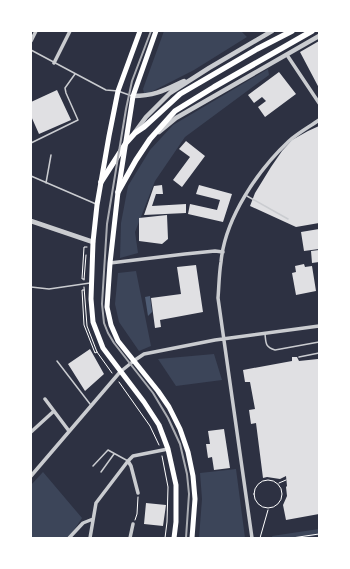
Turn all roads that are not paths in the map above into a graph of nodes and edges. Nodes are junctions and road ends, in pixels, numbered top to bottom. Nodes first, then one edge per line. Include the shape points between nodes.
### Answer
1 (36, 31) edge
2 (70, 31) edge
3 (140, 31) edge
4 (156, 31) edge
5 (272, 31) edge
6 (292, 31) edge
7 (312, 31) edge
8 (319, 36) edge
9 (31, 42) edge
10 (31, 50) edge
11 (287, 55) junction
12 (54, 63) junction
13 (209, 68) junction
14 (75, 74) junction
15 (118, 91) junction
16 (133, 96) junction
17 (319, 103) edge
18 (319, 120) edge
19 (135, 132) junction
20 (150, 139) junction
21 (31, 143) edge
22 (126, 143) junction
23 (51, 155) dead end
24 (31, 176) edge
25 (101, 182) junction
26 (46, 183) junction
27 (118, 192) junction
28 (245, 195) junction
29 (97, 205) junction
30 (288, 219) dead end
31 (31, 221) edge
32 (93, 242) junction
33 (223, 252) junction
34 (110, 263) junction
35 (92, 283) junction
36 (31, 287) edge
37 (319, 326) edge
38 (264, 334) junction
39 (223, 339) junction
40 (319, 342) edge
41 (319, 353) edge
42 (299, 357) dead end
43 (134, 360) junction
44 (57, 361) dead end
45 (120, 372) junction
46 (46, 399) dead end
47 (91, 406) junction
48 (54, 411) junction
49 (69, 431) junction
50 (31, 432) edge
51 (168, 449) junction
52 (114, 454) junction
53 (128, 461) junction
54 (93, 466) dead end
55 (101, 472) dead end
56 (31, 476) edge
57 (138, 493) road end
58 (93, 519) junction
59 (133, 524) road end
60 (69, 538) edge
61 (90, 538) edge
62 (130, 538) edge
63 (174, 538) edge
64 (192, 538) edge
65 (252, 538) edge

1 - 9 street
2 - 12 street
3 - 15 main road
4 - 16 main road
5 - 13 street
6 - 19 highway via 180,94
7 - 20 highway via 175,111
8 - 11 street
10 - 12 lane
11 - 17 street
11 - 20 street via 176,118
12 - 14 lane
13 - 16 street via 161,93
13 - 19 street via 170,93
14 - 15 lane via 106,90
14 - 21 lane via 65,88 78,120
15 - 16 lane
15 - 25 main road
16 - 22 main road
18 - 28 street via 290,140
19 - 22 highway
20 - 27 highway
22 - 25 highway
22 - 27 main road
23 - 26 lane
24 - 26 lane
25 - 29 main road
26 - 29 lane
27 - 34 main road
28 - 30 lane
28 - 33 street via 234,216
29 - 32 main road
31 - 32 street
32 - 35 main road
33 - 34 street
33 - 39 street via 218,298
34 - 43 main road via 107,307 111,325 118,341
35 - 36 lane via 49,290
35 - 45 main road via 93,322 103,348
37 - 38 street
38 - 39 street
38 - 40 lane via 269,348 275,350
39 - 43 street via 144,354
39 - 65 street
41 - 42 lane
43 - 45 street
43 - 64 main road via 169,407 188,452 195,498
44 - 47 lane
45 - 47 street
45 - 51 main road via 159,425
46 - 48 street
47 - 49 street
48 - 49 street
48 - 50 street
49 - 56 street
51 - 53 street via 133,456
51 - 63 main road via 176,485
52 - 53 lane
52 - 54 lane via 106,451
52 - 55 lane
53 - 57 street
53 - 58 street via 96,503
58 - 60 street via 83,523
58 - 61 street
59 - 62 street

